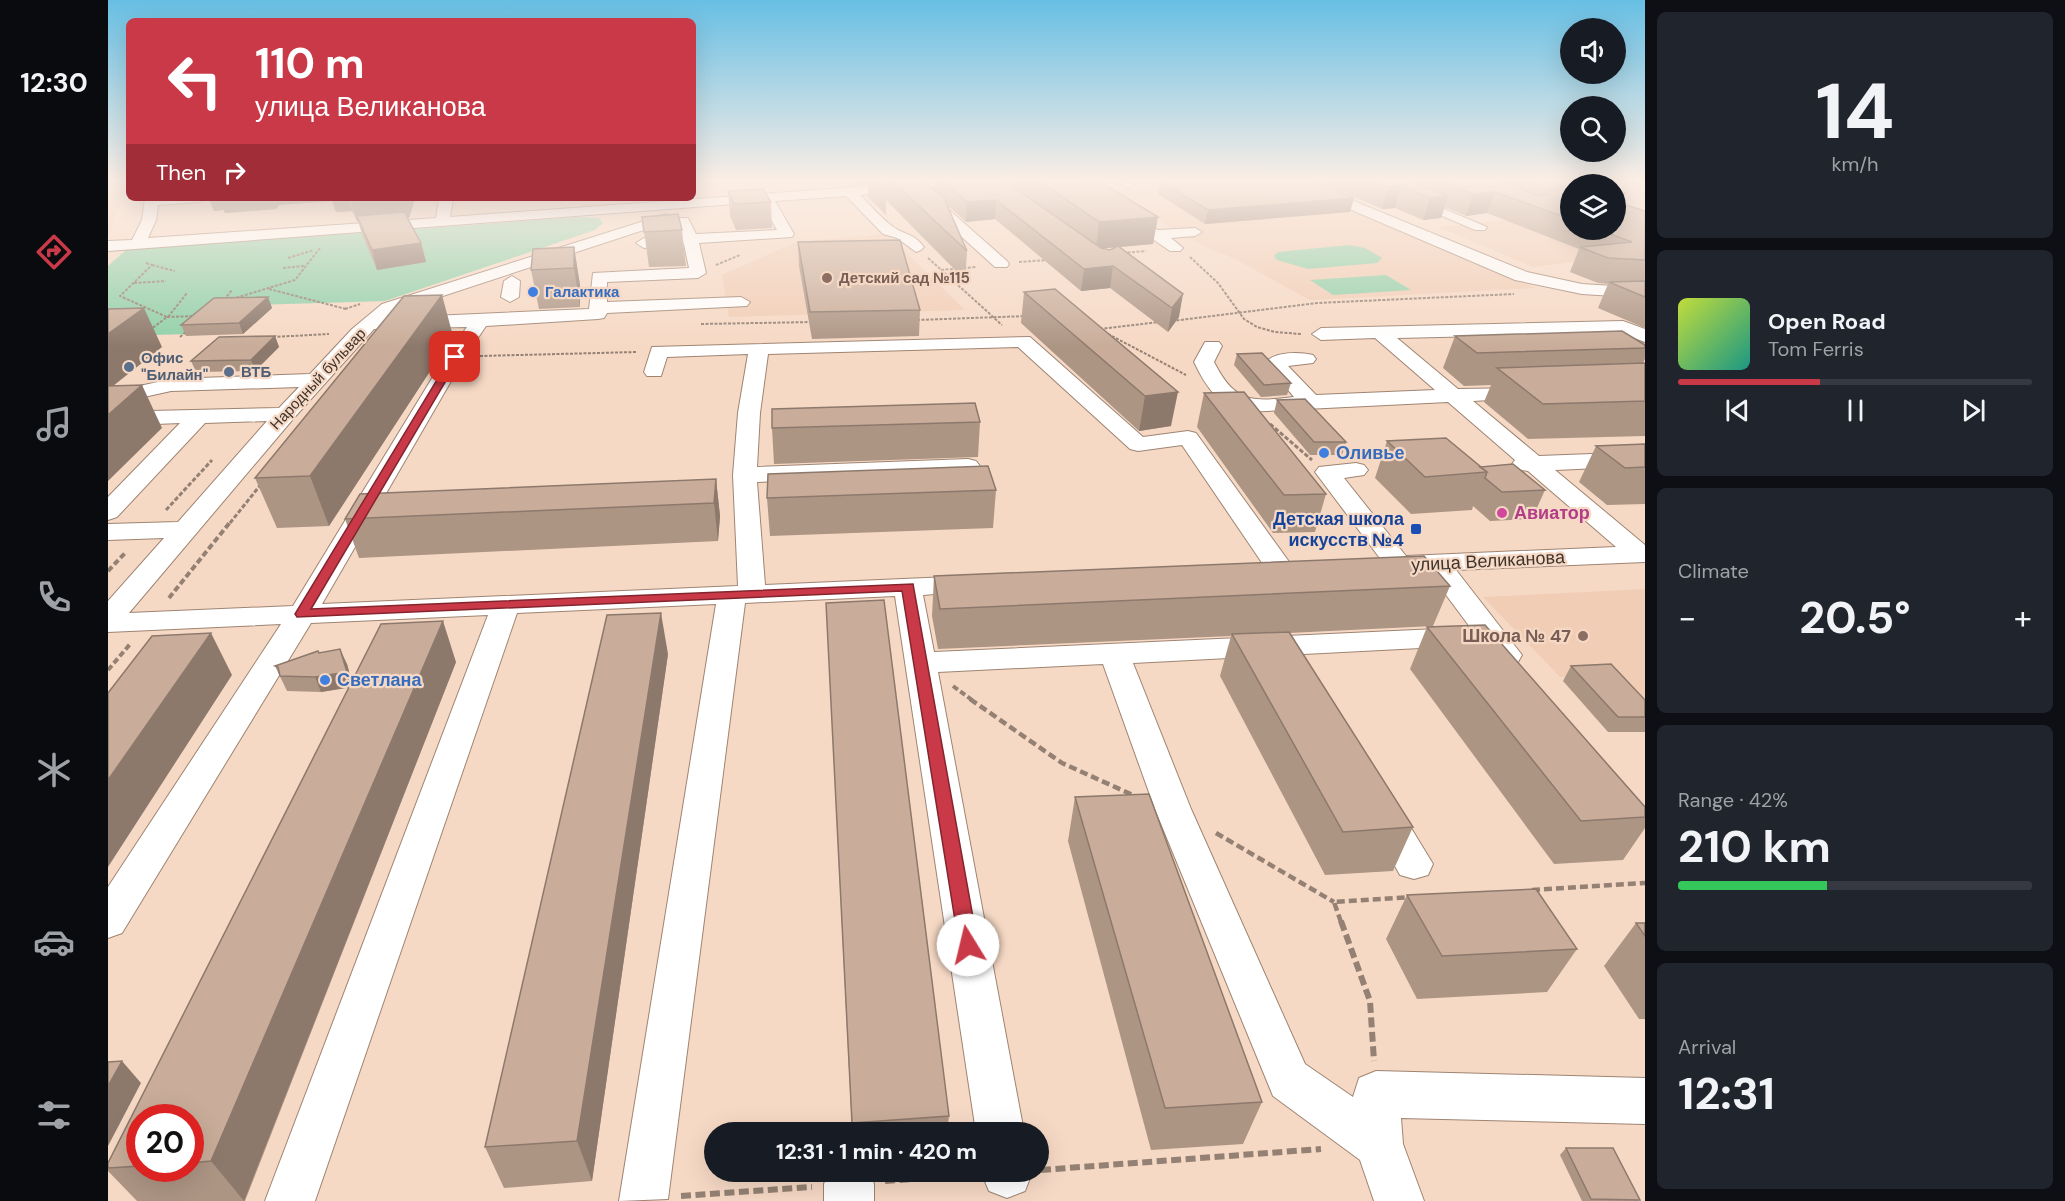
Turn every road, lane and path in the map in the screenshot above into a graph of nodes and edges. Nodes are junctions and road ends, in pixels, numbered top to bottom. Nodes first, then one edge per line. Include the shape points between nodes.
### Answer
1 (142, 235) edge
2 (224, 235) edge
3 (602, 235) edge
4 (606, 235) edge
5 (688, 235) edge
6 (767, 235) edge
7 (903, 235) edge
8 (969, 235) edge
9 (1155, 235) edge
10 (1428, 235) edge
11 (595, 239) junction
12 (690, 239) junction
13 (138, 244) junction
14 (328, 246) dead end
15 (916, 247) joint
16 (1176, 248) junction
17 (318, 249) junction
18 (579, 250) junction
19 (111, 253) edge
20 (1116, 253) edge
21 (288, 258) dead end
22 (1058, 259) edge
23 (1001, 264) junction
24 (152, 265) junction
25 (305, 266) junction
26 (283, 268) dead end
27 (940, 270) junction
28 (175, 271) dead end
29 (487, 276) junction
30 (598, 277) junction
31 (577, 278) edge
32 (950, 279) junction
33 (166, 280) dead end
34 (533, 280) edge
35 (924, 282) dead end
36 (132, 283) junction
37 (268, 289) junction
38 (232, 290) dead end
39 (187, 293) dead end
40 (1645, 293) edge
41 (1524, 294) dead end
42 (741, 302) dead end
43 (598, 308) junction
44 (1236, 313) junction
45 (206, 315) edge
46 (1034, 315) edge
47 (167, 317) junction
48 (993, 319) junction
49 (910, 320) edge
50 (151, 321) dead end
51 (162, 321) junction
52 (480, 321) junction
53 (816, 322) edge
54 (699, 324) dead end
55 (368, 325) junction
56 (1092, 326) edge
57 (1099, 329) junction
58 (189, 330) edge
59 (147, 332) dead end
60 (1380, 333) junction
61 (1321, 334) joint
62 (1645, 336) edge
63 (180, 337) edge
64 (269, 337) edge
65 (1023, 342) junction
66 (1212, 346) dead end
67 (759, 348) junction
68 (659, 351) junction
69 (455, 357) junction
70 (1306, 359) dead end
71 (654, 372) dead end
72 (317, 380) junction
73 (1545, 391) edge
74 (1222, 394) junction
75 (1451, 394) junction
76 (108, 399) edge
77 (1310, 402) junction
78 (1250, 407) junction
79 (773, 412) edge
80 (749, 413) junction
81 (285, 414) junction
82 (199, 416) junction
83 (108, 420) edge
84 (1645, 459) edge
85 (1526, 464) junction
86 (968, 466) edge
87 (1356, 470) dead end
88 (1327, 472) junction
89 (745, 475) junction
90 (108, 512) edge
91 (185, 529) junction
92 (108, 532) edge
93 (1643, 554) edge
94 (1436, 563) junction
95 (1399, 565) junction
96 (1364, 566) edge
97 (1246, 572) edge
98 (1002, 583) edge
99 (908, 587) junction
100 (742, 594) junction
101 (506, 605) junction
102 (302, 614) junction
103 (108, 621) edge
104 (1491, 635) junction
105 (1280, 646) junction
106 (1114, 653) junction
107 (921, 663) junction
108 (1298, 676) edge
109 (1527, 681) edge
110 (1365, 785) edge
111 (1173, 809) junction
112 (1414, 864) dead end
113 (1645, 883) edge
114 (1526, 890) edge
115 (1418, 897) edge
116 (1334, 902) junction
117 (108, 921) edge
118 (1376, 1094) junction
119 (1645, 1101) edge
120 (1006, 1122) edge
121 (1379, 1144) junction
122 (1049, 1160) edge
123 (643, 1199) dead end
124 (290, 1201) edge
125 (1399, 1201) edge

1 - 13 street
2 - 13 street
3 - 11 street
4 - 11 street, Народный бульвар
5 - 12 street
6 - 12 street
7 - 15 street
8 - 23 street
9 - 16 street
10 - 40 street via 1530,279 1585,290
11 - 18 street, Народный бульвар
12 - 18 street
12 - 30 street via 698,273
13 - 19 street
14 - 17 path
15 - 27 path
16 - 20 path
16 - 44 path via 1199,262 1224,290
17 - 21 path
17 - 25 path
18 - 29 street, Народный бульвар
18 - 30 street
19 - 24 path
22 - 23 path
23 - 27 path
24 - 28 path
24 - 36 path
25 - 26 path
25 - 37 path via 295,280
27 - 32 path
29 - 34 street via 511,289
29 - 55 street, Народный бульвар via 388,308
30 - 31 street
30 - 43 street
32 - 35 path
32 - 48 path
33 - 36 path
36 - 47 path via 120,296
37 - 38 path via 224,301
37 - 55 path
39 - 47 path
41 - 44 path via 1317,303
42 - 43 street
43 - 52 street via 598,314
44 - 57 path
44 - 61 path via 1249,325 1277,335
45 - 47 path
46 - 48 path
47 - 51 path
48 - 49 path
48 - 65 path
50 - 51 path
51 - 59 path
52 - 55 street
52 - 69 street
53 - 54 path
55 - 64 path
55 - 72 street, Народный бульвар
56 - 57 path
57 - 74 path
58 - 63 path
60 - 61 street
60 - 62 street via 1623,327
60 - 75 street
65 - 67 street
65 - 97 street via 1138,444 1188,438 1293,569
66 - 74 street via 1204,362
67 - 68 street
67 - 80 street
68 - 69 path
68 - 71 street
69 - 102 street
70 - 77 street via 1275,363
72 - 76 street via 171,386
72 - 81 street, Народный бульвар
73 - 75 street
74 - 78 street
75 - 77 street
75 - 85 street
77 - 78 street
78 - 88 path
79 - 80 street
80 - 89 street
81 - 82 street
81 - 91 street, Народный бульвар
82 - 83 street
82 - 90 street
84 - 85 street
85 - 93 street
86 - 89 street
87 - 88 street
88 - 95 street
89 - 100 street
91 - 92 street
91 - 103 street, Народный бульвар
93 - 94 street, улица Великанова
94 - 95 street, улица Великанова
94 - 104 street
95 - 96 street, улица Великанова
98 - 99 street
99 - 100 street
99 - 107 street
100 - 101 street
100 - 123 street
101 - 102 street
101 - 124 street
102 - 103 street
102 - 117 street
104 - 105 street
104 - 109 street
105 - 106 street
105 - 108 street
106 - 107 street
106 - 111 street
107 - 111 path via 1032,746 1104,786
107 - 120 street
110 - 112 street
111 - 116 path
111 - 121 street via 1289,1080
113 - 114 path
115 - 116 path
116 - 118 path via 1370,1001
118 - 119 street
118 - 121 street
121 - 122 path
121 - 125 street

